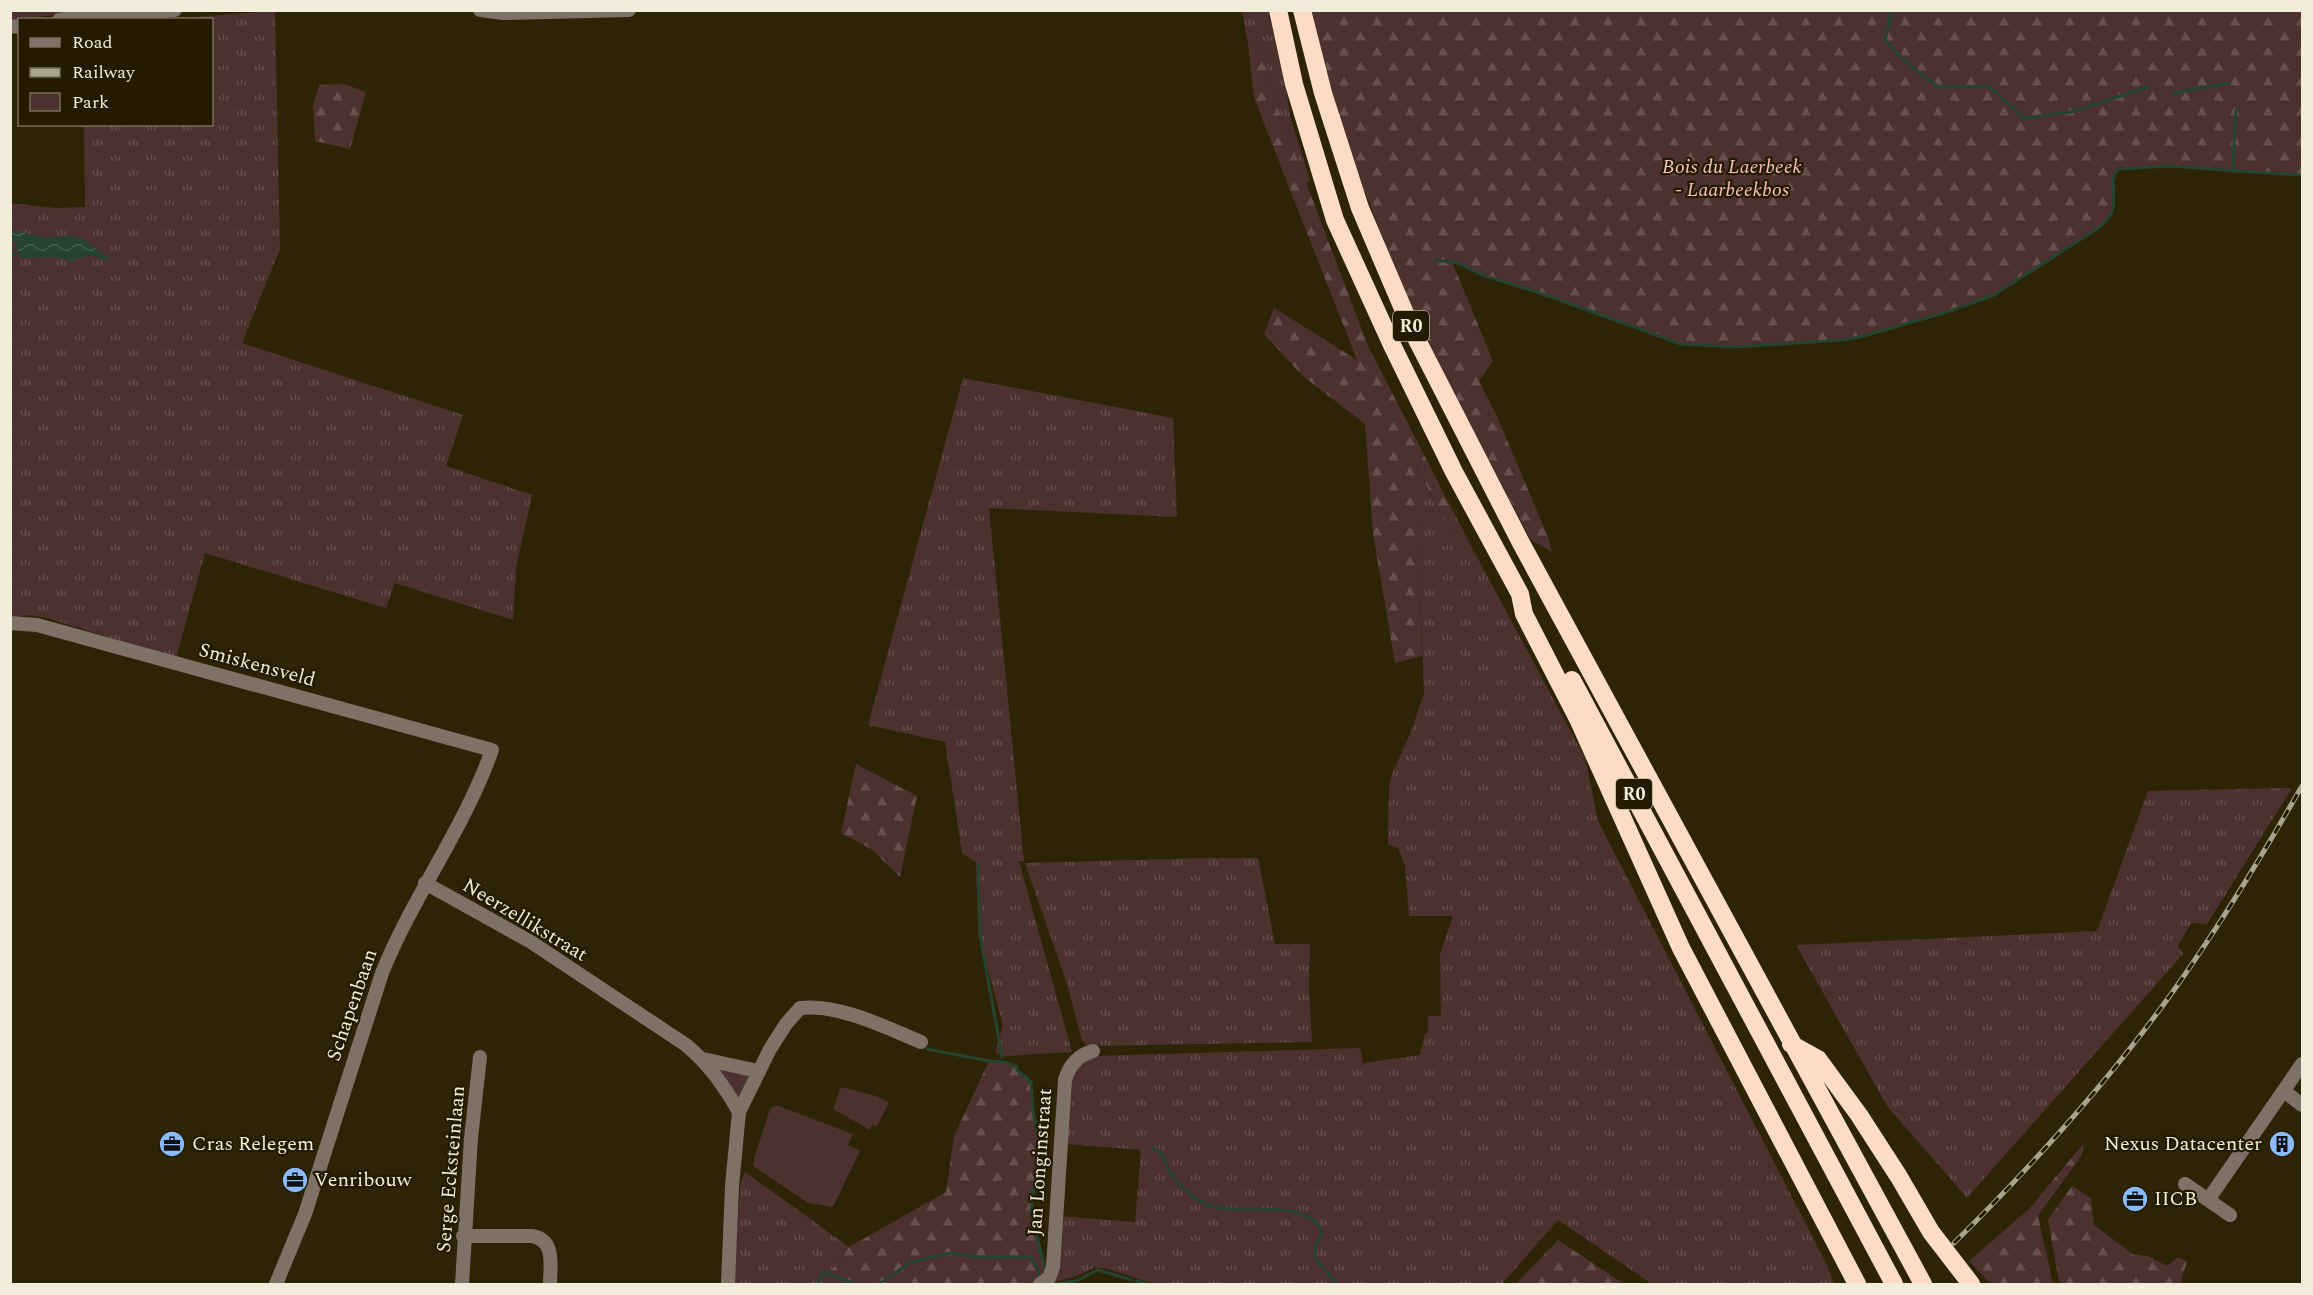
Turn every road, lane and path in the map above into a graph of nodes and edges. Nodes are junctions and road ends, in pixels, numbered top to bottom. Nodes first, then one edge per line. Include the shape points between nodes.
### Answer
1 (175, 10) edge
2 (480, 10) edge
3 (629, 10) edge
4 (1278, 10) edge
5 (1302, 10) edge
6 (70, 18) edge
7 (1520, 594) junction
8 (10, 623) edge
9 (492, 750) joint
10 (425, 883) junction
11 (921, 1042) dead end
12 (1791, 1044) junction
13 (1093, 1051) dead end
14 (480, 1057) dead end
15 (703, 1059) junction
16 (2302, 1064) edge
17 (758, 1071) junction
18 (2284, 1091) junction
19 (2302, 1106) edge
20 (739, 1112) junction
21 (2186, 1184) dead end
22 (2208, 1200) junction
23 (2230, 1215) dead end
24 (1931, 1232) junction
25 (464, 1236) junction
26 (1855, 1283) edge
27 (276, 1284) edge
28 (462, 1284) edge
29 (550, 1284) edge
30 (728, 1284) edge
31 (1040, 1284) edge
32 (1894, 1284) edge
33 (1923, 1284) edge
34 (1956, 1284) edge
35 (1971, 1284) edge

1 - 6 street
2 - 3 street
4 - 7 highway, R0 via 1294,84 1335,220 1454,472
5 - 12 highway, R0 via 1323,93 1360,208 1413,332 1521,543
7 - 26 highway via 1524,614 1580,721 1662,910
7 - 32 highway, R0 via 1533,608
8 - 9 street, Smiskensveld via 42,626
9 - 10 street, Schapenbaan via 465,814
10 - 15 street, Neerzellikstraat via 531,942
10 - 27 street, Schapenbaan via 382,973 305,1214
11 - 17 street via 862,1017 800,1008
12 - 24 highway via 1818,1059 1859,1115
12 - 33 highway, R0
13 - 31 street, Jan Longinstraat via 1076,1060 1065,1080 1053,1267
14 - 25 street, Serge Ecksteinlaan
15 - 17 street
15 - 20 street
16 - 18 street
17 - 20 street
18 - 19 street
18 - 22 street
20 - 30 street
21 - 22 street
22 - 23 street
24 - 34 highway
24 - 35 highway
25 - 28 street, Serge Ecksteinlaan
25 - 29 street via 540,1239 550,1252

